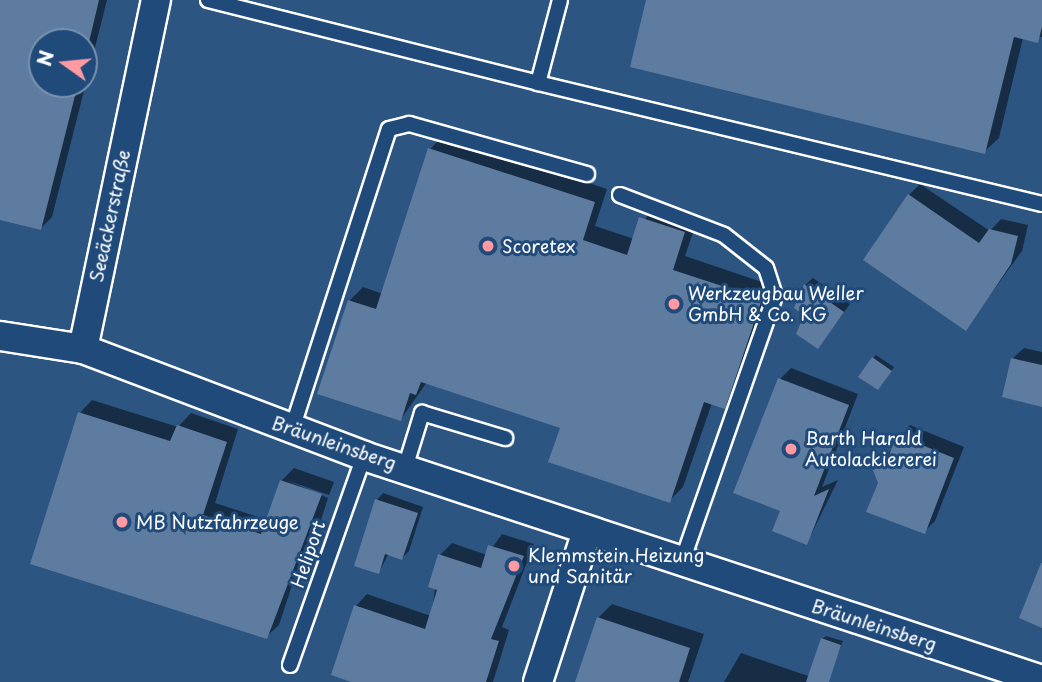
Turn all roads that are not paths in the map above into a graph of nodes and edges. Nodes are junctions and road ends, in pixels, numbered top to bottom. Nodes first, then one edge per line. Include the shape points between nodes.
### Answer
1 (156, 0) edge
2 (208, 0) edge
3 (560, 0) edge
4 (538, 83) junction
5 (587, 174) dead end
6 (620, 195) dead end
7 (1042, 204) edge
8 (0, 337) edge
9 (83, 349) junction
10 (292, 429) junction
11 (505, 438) dead end
12 (364, 456) junction
13 (405, 468) junction
14 (587, 531) junction
15 (682, 561) junction
16 (290, 665) dead end
17 (1042, 680) edge
18 (538, 682) edge

1 - 9 street, Seeäckerstraße
2 - 4 lane
3 - 4 lane
4 - 7 lane
5 - 10 lane via 409,124 389,129
6 - 15 lane via 724,235 766,268 775,296
8 - 9 street
9 - 10 street, Bräunleinsberg
10 - 12 street, Bräunleinsberg
11 - 13 lane via 422,414
12 - 13 street, Bräunleinsberg
12 - 16 lane, Heliport
13 - 14 street, Bräunleinsberg
14 - 15 street, Bräunleinsberg
14 - 18 street
15 - 17 street, Bräunleinsberg

